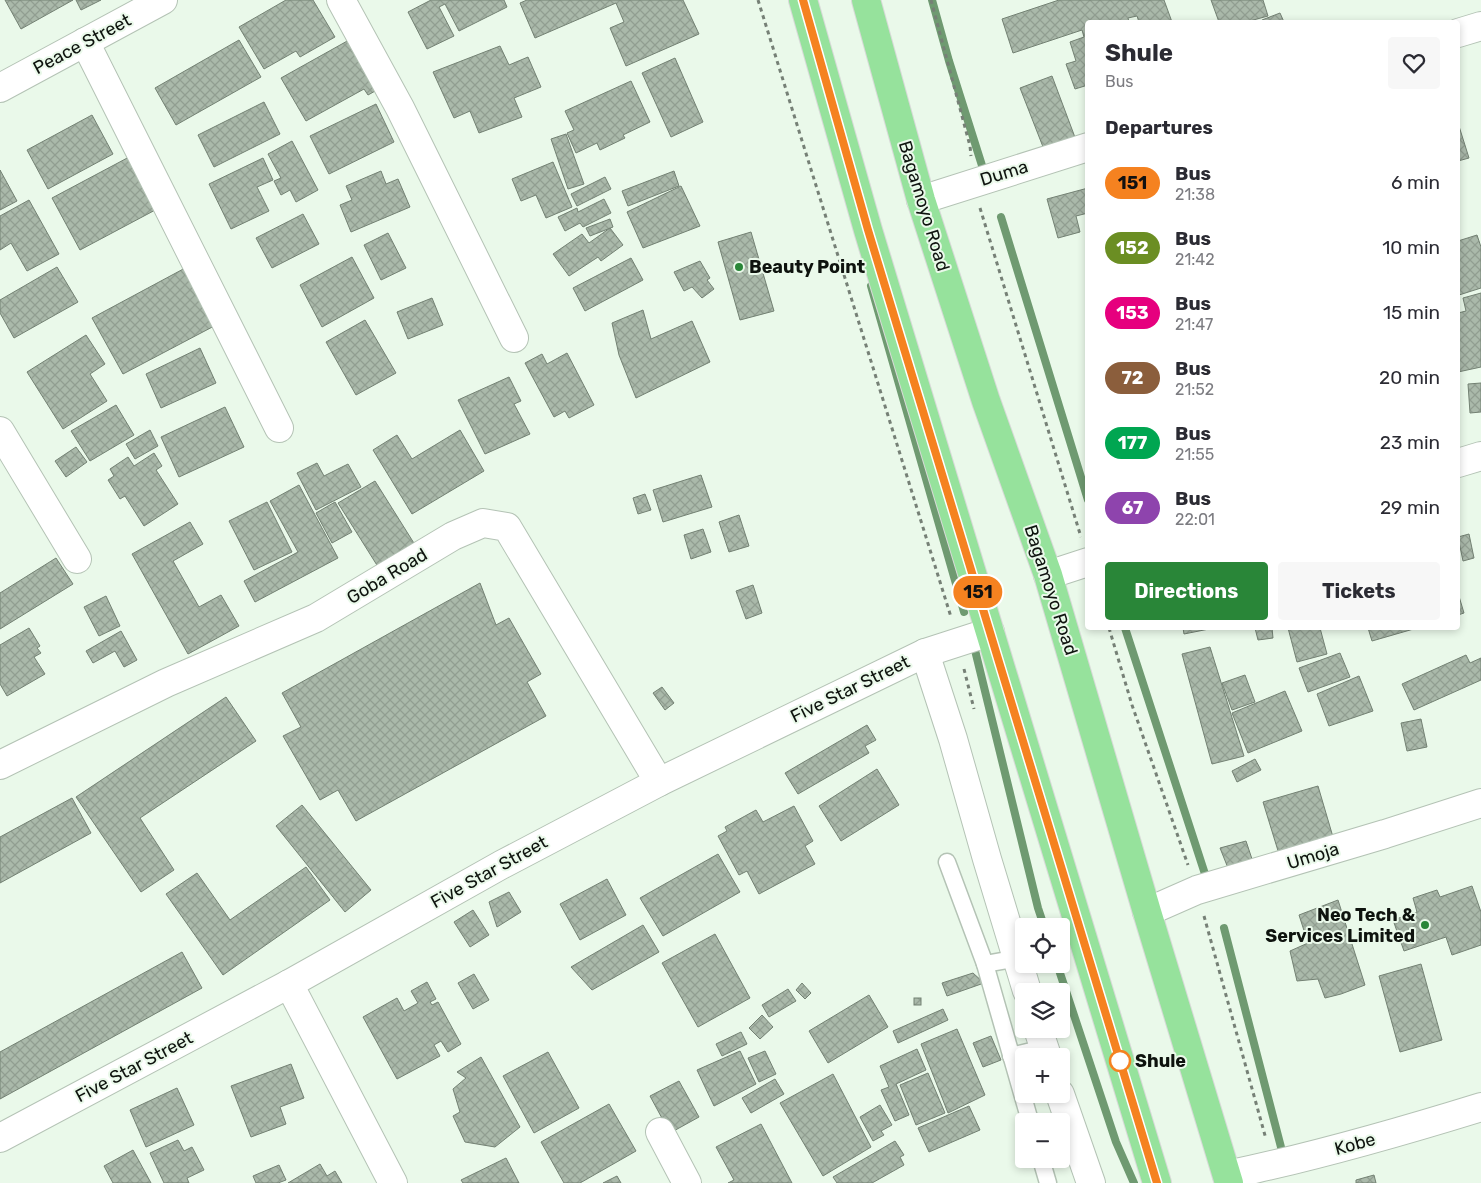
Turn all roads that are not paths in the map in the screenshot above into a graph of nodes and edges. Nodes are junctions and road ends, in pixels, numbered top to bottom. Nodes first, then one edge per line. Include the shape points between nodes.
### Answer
1 (163, 0) edge
2 (342, 0) edge
3 (803, 0) edge
4 (866, 0) edge
5 (1481, 26) edge
6 (1460, 32) edge
7 (85, 42) junction
8 (0, 88) edge
9 (1085, 148) edge
10 (921, 200) junction
11 (514, 338) dead end
12 (280, 428) dead end
13 (0, 431) edge
14 (1481, 456) edge
15 (1460, 462) edge
16 (1085, 550) edge
17 (77, 559) dead end
18 (1048, 575) junction
19 (990, 632) junction
20 (925, 653) junction
21 (0, 765) edge
22 (659, 782) junction
23 (1481, 803) edge
24 (947, 862) dead end
25 (1146, 912) junction
26 (1015, 948) edge
27 (1015, 959) edge
28 (985, 964) junction
29 (289, 984) junction
30 (1043, 1044) edge
31 (1011, 1056) junction
32 (1063, 1103) edge
33 (1481, 1107) edge
34 (1028, 1113) edge
35 (660, 1132) dead end
36 (0, 1138) edge
37 (1043, 1168) edge
38 (1228, 1179) edge
39 (393, 1183) edge
40 (687, 1183) edge
41 (1048, 1183) edge
42 (1091, 1183) edge
43 (1157, 1183) edge

1 - 7 street, Peace Street
2 - 11 street via 400,108
3 - 19 highway via 868,230
4 - 10 highway, Bagamoyo Road
5 - 6 street
7 - 8 street, Peace Street
7 - 12 street
9 - 10 street, Duma
10 - 18 highway, Bagamoyo Road via 986,401
13 - 17 street
14 - 15 street
16 - 18 street
18 - 25 highway, Bagamoyo Road
19 - 20 street, Five Star Street
19 - 43 highway
20 - 22 street, Five Star Street
20 - 26 street
21 - 22 street, Goba Road via 166,683 316,618 452,536 483,523 507,527
22 - 29 street, Five Star Street
23 - 25 street, Umoja via 1197,890
24 - 28 lane
25 - 38 highway, Bagamoyo Road
27 - 28 lane
28 - 31 lane
29 - 36 street, Five Star Street
29 - 39 street
30 - 31 lane
31 - 34 lane
32 - 42 street
33 - 38 street, Kobe
35 - 40 street
37 - 41 lane

